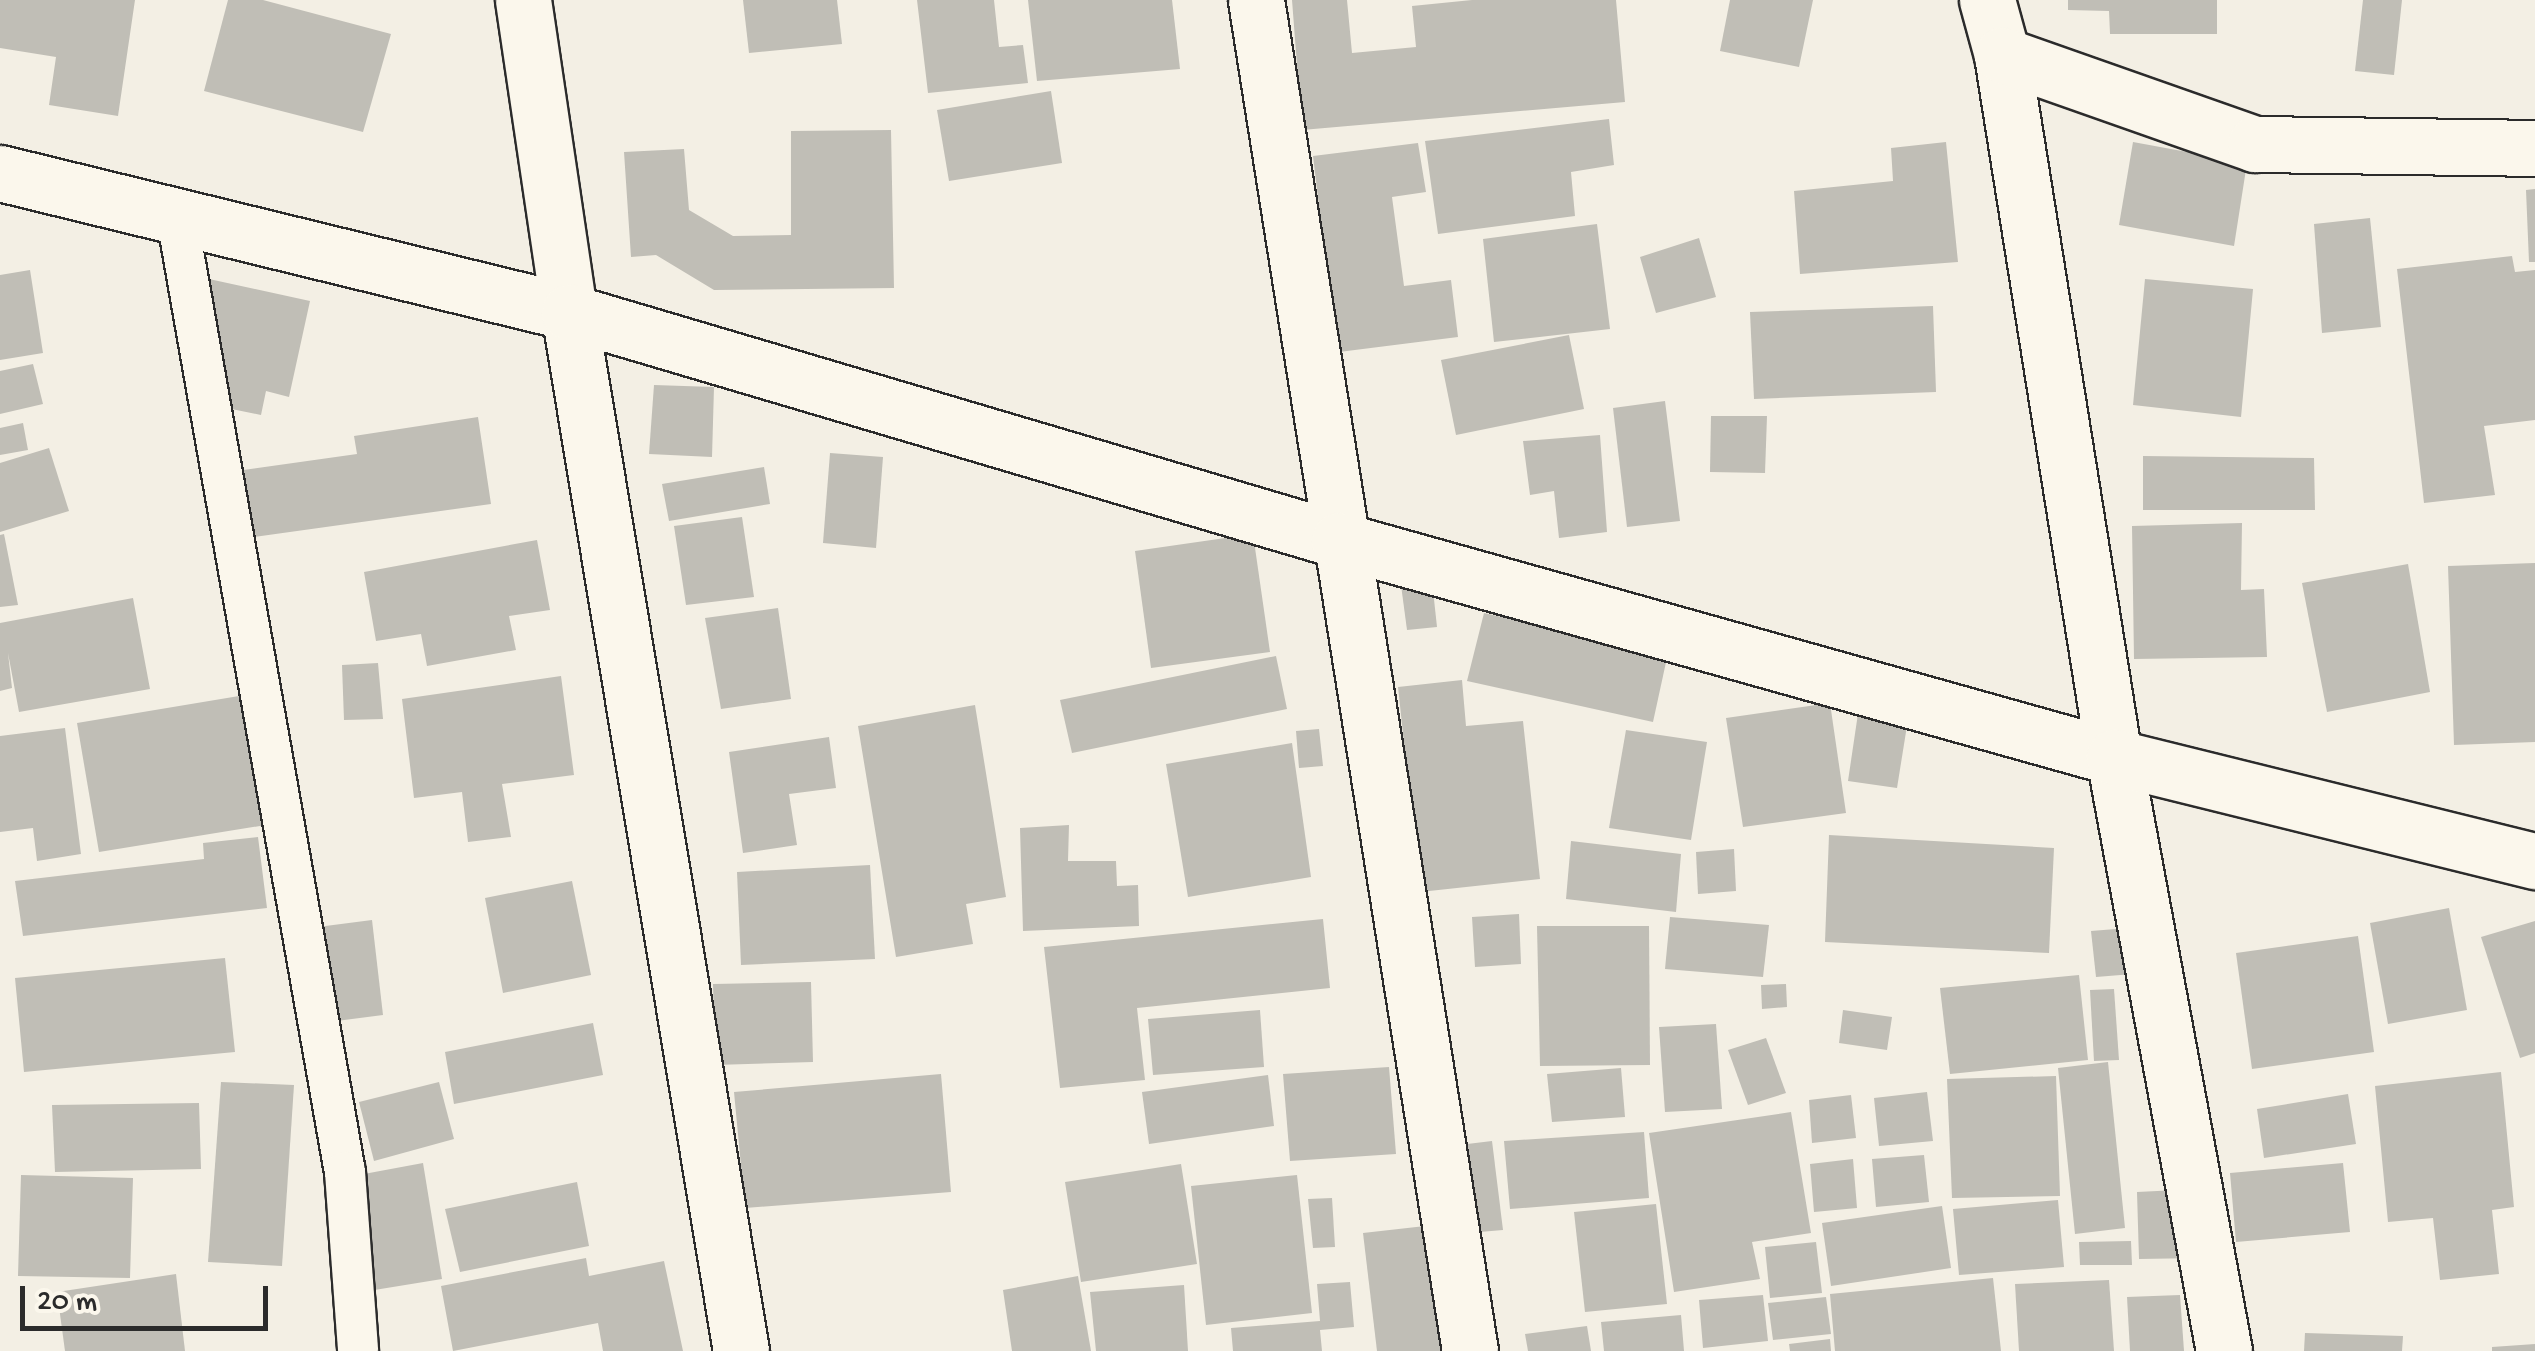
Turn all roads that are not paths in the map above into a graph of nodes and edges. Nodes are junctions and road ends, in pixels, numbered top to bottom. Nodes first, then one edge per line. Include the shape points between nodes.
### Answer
1 (522, 0) edge
2 (1256, 0) edge
3 (1987, 0) edge
4 (2002, 55) junction
5 (2535, 148) edge
6 (0, 173) edge
7 (176, 212) junction
8 (569, 312) junction
9 (1339, 540) junction
10 (2114, 757) junction
11 (2535, 861) edge
12 (358, 1351) edge
13 (741, 1351) edge
14 (1470, 1351) edge
15 (2224, 1351) edge

1 - 8 street
2 - 9 street
3 - 4 street
4 - 5 street via 2255,144
4 - 10 street
6 - 7 street
7 - 8 street
7 - 12 lane via 345,1172
8 - 9 street
8 - 13 street
9 - 10 street
9 - 14 street
10 - 11 street
10 - 15 street

